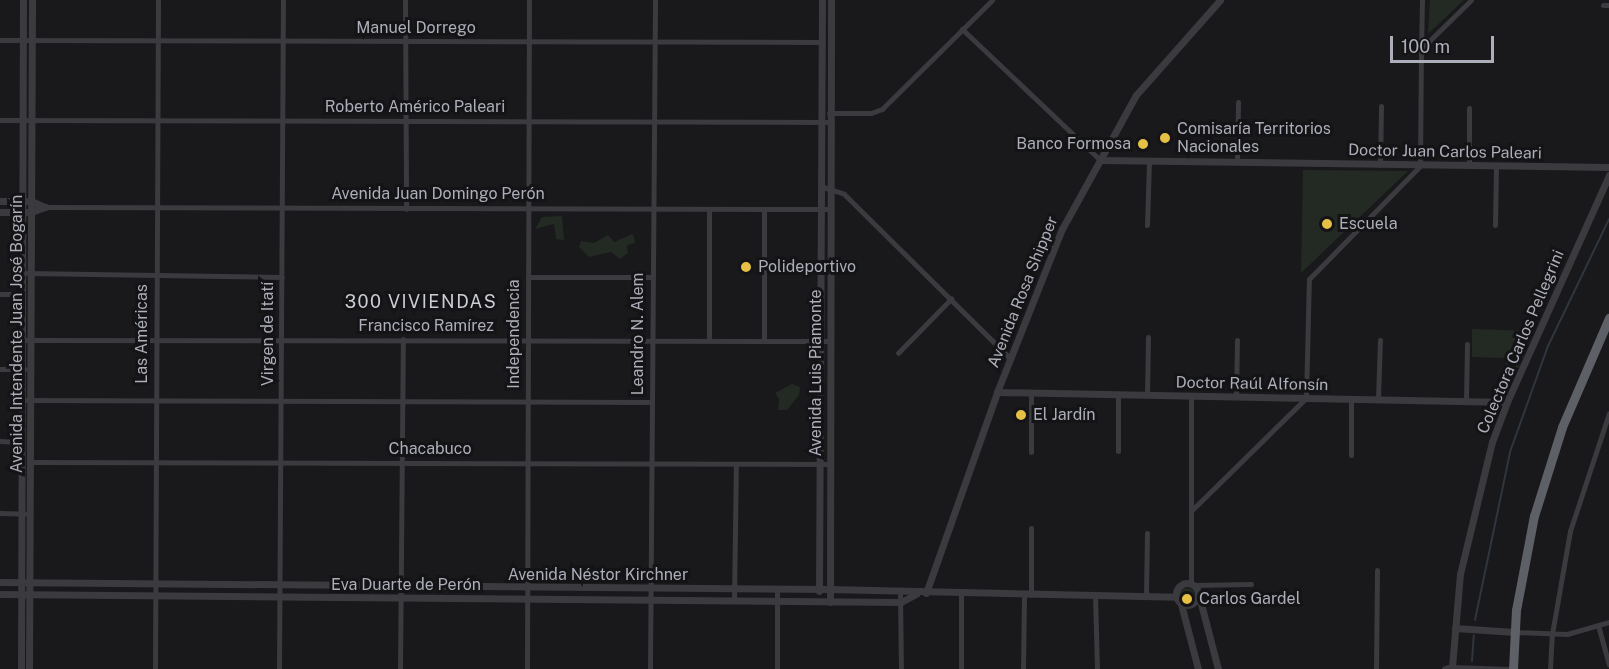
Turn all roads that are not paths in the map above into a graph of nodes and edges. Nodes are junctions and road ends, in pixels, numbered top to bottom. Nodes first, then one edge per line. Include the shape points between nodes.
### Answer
1 (23, 0) edge
2 (32, 0) edge
3 (158, 0) edge
4 (283, 0) edge
5 (405, 0) edge
6 (529, 0) edge
7 (655, 0) edge
8 (822, 0) edge
9 (831, 0) edge
10 (992, 0) edge
11 (1220, 0) edge
12 (1422, 0) edge
13 (1471, 0) edge
14 (962, 29) junction
15 (0, 40) edge
16 (23, 40) junction
17 (32, 40) junction
18 (158, 40) junction
19 (283, 41) junction
20 (405, 41) junction
21 (529, 41) junction
22 (654, 42) junction
23 (821, 42) junction
24 (831, 42) junction
25 (1422, 49) junction
26 (1238, 102) dead end
27 (1381, 106) dead end
28 (1470, 108) dead end
29 (821, 112) junction
30 (831, 113) junction
31 (0, 120) edge
32 (23, 120) junction
33 (32, 120) junction
34 (158, 120) junction
35 (283, 121) junction
36 (404, 121) junction
37 (529, 121) junction
38 (654, 122) junction
39 (831, 122) junction
40 (821, 123) junction
41 (1149, 159) junction
42 (1100, 160) junction
43 (1237, 162) junction
44 (1380, 165) junction
45 (1420, 166) junction
46 (1469, 166) junction
47 (1496, 166) junction
48 (1609, 167) edge
49 (1609, 175) edge
50 (820, 186) junction
51 (830, 188) junction
52 (0, 201) edge
53 (22, 201) junction
54 (31, 201) junction
55 (156, 206) junction
56 (283, 206) junction
57 (45, 207) junction
58 (529, 208) junction
59 (652, 208) junction
60 (406, 209) junction
61 (709, 209) junction
62 (764, 209) junction
63 (820, 209) junction
64 (830, 209) junction
65 (0, 212) edge
66 (23, 212) junction
67 (31, 212) junction
68 (1147, 225) dead end
69 (1495, 225) dead end
70 (22, 273) junction
71 (31, 273) junction
72 (156, 275) junction
73 (282, 277) junction
74 (528, 277) junction
75 (652, 277) junction
76 (0, 294) edge
77 (22, 294) junction
78 (951, 299) junction
79 (1609, 318) edge
80 (1148, 337) dead end
81 (156, 339) junction
82 (281, 339) junction
83 (403, 339) junction
84 (528, 339) junction
85 (22, 340) junction
86 (31, 340) junction
87 (651, 340) junction
88 (709, 340) junction
89 (764, 340) junction
90 (820, 340) junction
91 (1237, 340) dead end
92 (1380, 340) dead end
93 (829, 341) junction
94 (1467, 344) dead end
95 (898, 352) dead end
96 (1010, 358) junction
97 (0, 369) edge
98 (22, 369) junction
99 (30, 369) junction
100 (997, 392) junction
101 (1031, 393) junction
102 (1118, 394) junction
103 (1147, 395) junction
104 (1191, 396) junction
105 (1236, 397) junction
106 (1306, 398) junction
107 (1352, 399) junction
108 (1378, 399) junction
109 (22, 400) junction
110 (30, 400) junction
111 (155, 400) junction
112 (280, 400) junction
113 (404, 401) junction
114 (527, 401) junction
115 (1466, 401) junction
116 (651, 402) junction
117 (1507, 402) junction
118 (1609, 413) edge
119 (0, 441) edge
120 (22, 442) junction
121 (1118, 451) dead end
122 (1031, 452) dead end
123 (1351, 455) dead end
124 (155, 461) junction
125 (30, 462) junction
126 (280, 462) junction
127 (402, 463) junction
128 (527, 464) junction
129 (650, 464) junction
130 (736, 464) junction
131 (829, 464) junction
132 (820, 465) junction
133 (1192, 510) junction
134 (0, 513) edge
135 (21, 513) junction
136 (30, 514) junction
137 (1031, 528) dead end
138 (1147, 533) dead end
139 (1377, 570) dead end
140 (0, 582) edge
141 (20, 582) junction
142 (29, 583) junction
143 (155, 584) junction
144 (1193, 584) junction
145 (1251, 584) dead end
146 (279, 585) junction
147 (400, 587) junction
148 (527, 587) junction
149 (650, 589) junction
150 (734, 589) junction
151 (829, 589) junction
152 (777, 590) junction
153 (818, 590) junction
154 (900, 592) junction
155 (0, 594) edge
156 (917, 594) junction
157 (926, 594) junction
158 (961, 594) junction
159 (21, 595) junction
160 (29, 595) junction
161 (1027, 595) junction
162 (155, 596) junction
163 (1095, 596) junction
164 (1146, 596) junction
165 (1198, 596) junction
166 (279, 597) junction
167 (1176, 597) junction
168 (400, 598) junction
169 (527, 599) junction
170 (650, 600) junction
171 (734, 601) junction
172 (777, 601) junction
173 (820, 602) junction
174 (830, 602) junction
175 (901, 602) junction
176 (1181, 604) junction
177 (1609, 622) edge
178 (1598, 625) junction
179 (1455, 628) junction
180 (1515, 632) junction
181 (1552, 634) junction
182 (1609, 664) edge
183 (1448, 668) edge
184 (21, 669) edge
185 (29, 669) edge
186 (155, 669) edge
187 (279, 669) edge
188 (400, 669) edge
189 (527, 669) edge
190 (650, 669) edge
191 (777, 669) edge
192 (901, 669) edge
193 (961, 669) edge
194 (1023, 669) edge
195 (1097, 669) edge
196 (1198, 669) edge
197 (1218, 669) edge
198 (1376, 669) edge
199 (1512, 669) edge
200 (1550, 669) edge

1 - 16 street, Avenida Intendente Juan José Bogarín
2 - 17 street, Avenida Intendente Juan José Bogarín
3 - 18 street, Las Américas
4 - 19 street, Virgen de Itatí
5 - 20 street
6 - 21 street, Independencia
7 - 22 street, Leandro N. Alem
8 - 23 street, Avenida Luis Piamonte
9 - 24 street, Avenida Luis Piamonte
10 - 14 street
11 - 42 street, Avenida Rosa Shipper via 1136,95
12 - 25 street
13 - 25 street
14 - 30 street via 882,109 871,113
14 - 42 street
15 - 16 street, Manuel Dorrego
16 - 17 street, Manuel Dorrego
16 - 32 street, Avenida Intendente Juan José Bogarín
17 - 18 street, Manuel Dorrego
17 - 33 street, Avenida Intendente Juan José Bogarín
18 - 19 street, Manuel Dorrego
18 - 34 street, Las Américas
19 - 20 street, Manuel Dorrego
19 - 35 street, Virgen de Itatí
20 - 21 street, Manuel Dorrego
20 - 36 street
21 - 22 street, Manuel Dorrego
21 - 37 street, Independencia
22 - 23 street, Manuel Dorrego
22 - 38 street, Leandro N. Alem
23 - 24 street, Manuel Dorrego
23 - 29 street, Avenida Luis Piamonte
24 - 30 street, Avenida Luis Piamonte
25 - 45 street
26 - 43 street
27 - 44 street
28 - 46 street
29 - 30 street
29 - 40 street, Avenida Luis Piamonte
30 - 39 street, Avenida Luis Piamonte
31 - 32 street, Roberto Américo Paleari
32 - 33 street, Roberto Américo Paleari
32 - 53 street, Avenida Intendente Juan José Bogarín
33 - 34 street, Roberto Américo Paleari
33 - 54 street, Avenida Intendente Juan José Bogarín
34 - 35 street, Roberto Américo Paleari
34 - 55 street, Las Américas
35 - 36 street, Roberto Américo Paleari
35 - 56 street, Virgen de Itatí
36 - 37 street, Roberto Américo Paleari
36 - 60 street
37 - 38 street, Roberto Américo Paleari
37 - 58 street, Independencia
38 - 40 street, Roberto Américo Paleari
38 - 59 street, Leandro N. Alem
39 - 40 street, Roberto Américo Paleari
39 - 51 street, Avenida Luis Piamonte
40 - 50 street, Avenida Luis Piamonte
41 - 42 street, Doctor Juan Carlos Paleari
41 - 43 street, Doctor Juan Carlos Paleari
41 - 68 street
42 - 96 street, Avenida Rosa Shipper via 1062,229
43 - 44 street, Doctor Juan Carlos Paleari
44 - 45 street, Doctor Juan Carlos Paleari
45 - 46 street, Doctor Juan Carlos Paleari
45 - 106 street via 1309,279
46 - 47 street, Doctor Juan Carlos Paleari
47 - 48 street, Doctor Juan Carlos Paleari
47 - 69 street
49 - 117 street, Colectora Carlos Pellegrini
50 - 51 street
50 - 63 street, Avenida Luis Piamonte
51 - 64 street, Avenida Luis Piamonte
51 - 78 street via 844,194
52 - 53 street, Avenida Juan Domingo Perón
53 - 54 street, Avenida Juan Domingo Perón
53 - 66 street, Avenida Intendente Juan José Bogarín
54 - 57 street, Avenida Juan Domingo Perón
54 - 67 street, Avenida Intendente Juan José Bogarín
55 - 56 street, Avenida Juan Domingo Perón
55 - 57 street, Avenida Juan Domingo Perón
55 - 72 street, Las Américas
56 - 60 street, Avenida Juan Domingo Perón
56 - 73 street, Virgen de Itatí
57 - 67 street, Avenida Juan Domingo Perón
58 - 59 street, Avenida Juan Domingo Perón
58 - 60 street, Avenida Juan Domingo Perón
58 - 74 street, Independencia
59 - 61 street, Avenida Juan Domingo Perón
59 - 75 street, Leandro N. Alem
61 - 62 street, Avenida Juan Domingo Perón
61 - 88 street
62 - 63 street, Avenida Juan Domingo Perón
62 - 89 street
63 - 64 street, Avenida Juan Domingo Perón
63 - 90 street, Avenida Luis Piamonte
64 - 93 street, Avenida Luis Piamonte
65 - 66 street, Avenida Juan Domingo Perón
66 - 67 street, Avenida Juan Domingo Perón
66 - 70 street, Avenida Intendente Juan José Bogarín
67 - 71 street, Avenida Intendente Juan José Bogarín
70 - 71 street
70 - 77 street, Avenida Intendente Juan José Bogarín
71 - 72 street
71 - 86 street, Avenida Intendente Juan José Bogarín
72 - 73 street
72 - 81 street, Las Américas
73 - 82 street, Virgen de Itatí
74 - 75 street
74 - 84 street, Independencia
75 - 87 street, Leandro N. Alem
76 - 77 street
77 - 85 street, Avenida Intendente Juan José Bogarín
78 - 95 street
78 - 96 street
79 - 180 highway via 1582,377 1546,476 1523,563
80 - 103 street
81 - 82 street, Francisco Ramírez
81 - 86 street, Francisco Ramírez
81 - 111 street, Las Américas
82 - 83 street, Francisco Ramírez
82 - 112 street, Virgen de Itatí
83 - 84 street, Francisco Ramírez
83 - 113 street
84 - 87 street, Francisco Ramírez
84 - 114 street, Independencia
85 - 86 street, Francisco Ramírez
85 - 98 street, Avenida Intendente Juan José Bogarín
86 - 99 street, Avenida Intendente Juan José Bogarín
87 - 88 street, Francisco Ramírez
87 - 116 street, Leandro N. Alem
88 - 89 street, Francisco Ramírez
89 - 90 street, Francisco Ramírez
90 - 93 street, Francisco Ramírez
90 - 132 street, Avenida Luis Piamonte
91 - 105 street
92 - 108 street
93 - 131 street, Avenida Luis Piamonte
94 - 115 street
96 - 100 street, Avenida Rosa Shipper
97 - 98 street
98 - 99 street
98 - 109 street, Avenida Intendente Juan José Bogarín
99 - 110 street, Avenida Intendente Juan José Bogarín
100 - 101 street, Doctor Raúl Alfonsín
100 - 157 street, Avenida Rosa Shipper
101 - 102 street, Doctor Raúl Alfonsín
101 - 122 street
102 - 103 street, Doctor Raúl Alfonsín
102 - 121 street
103 - 104 street, Doctor Raúl Alfonsín
104 - 105 street, Doctor Raúl Alfonsín
104 - 133 street
105 - 106 street, Doctor Raúl Alfonsín
106 - 107 street, Doctor Raúl Alfonsín
106 - 133 street
107 - 108 street, Doctor Raúl Alfonsín
107 - 123 street
108 - 115 street, Doctor Raúl Alfonsín
109 - 110 street
109 - 120 street, Avenida Intendente Juan José Bogarín
110 - 111 street
110 - 125 street, Avenida Intendente Juan José Bogarín
111 - 112 street
111 - 124 street, Las Américas
112 - 113 street
112 - 126 street, Virgen de Itatí
113 - 114 street
113 - 127 street
114 - 116 street
114 - 128 street, Independencia
115 - 117 street, Doctor Raúl Alfonsín
116 - 129 street, Leandro N. Alem
117 - 179 street, Colectora Carlos Pellegrini via 1469,530
118 - 181 street via 1570,531
119 - 120 street
120 - 135 street, Avenida Intendente Juan José Bogarín
124 - 125 street, Chacabuco
124 - 126 street, Chacabuco
124 - 143 street, Las Américas
125 - 136 street, Avenida Intendente Juan José Bogarín
126 - 127 street, Chacabuco
126 - 146 street, Virgen de Itatí
127 - 128 street, Chacabuco
127 - 147 street
128 - 129 street, Chacabuco
128 - 148 street, Independencia
129 - 130 street, Chacabuco
129 - 149 street, Leandro N. Alem
130 - 132 street, Chacabuco
130 - 150 street
131 - 132 street, Chacabuco
131 - 151 street, Avenida Luis Piamonte
132 - 153 street, Avenida Luis Piamonte
133 - 144 street
134 - 135 street
135 - 136 street
135 - 141 street, Avenida Intendente Juan José Bogarín
136 - 142 street, Avenida Intendente Juan José Bogarín
137 - 161 street
138 - 164 street
139 - 198 street
140 - 141 street
141 - 142 street, Avenida Néstor Kirchner
141 - 159 street, Avenida Intendente Juan José Bogarín
142 - 143 street, Avenida Néstor Kirchner
142 - 160 street, Avenida Intendente Juan José Bogarín
143 - 146 street, Avenida Néstor Kirchner
143 - 162 street, Las Américas
144 - 145 street
144 - 165 street
144 - 167 street via 1179,586
146 - 147 street, Avenida Néstor Kirchner
146 - 166 street, Virgen de Itatí
147 - 148 street, Avenida Néstor Kirchner
147 - 168 street
148 - 149 street, Avenida Néstor Kirchner
148 - 169 street, Independencia
149 - 150 street, Avenida Néstor Kirchner
149 - 170 street, Leandro N. Alem
150 - 152 street, Avenida Néstor Kirchner
150 - 171 street
151 - 153 street, Avenida Néstor Kirchner
151 - 154 street, Avenida Néstor Kirchner
151 - 174 street, Avenida Luis Piamonte
152 - 153 street, Avenida Néstor Kirchner
152 - 172 street
153 - 173 street, Avenida Luis Piamonte
154 - 156 street, Avenida Néstor Kirchner
154 - 175 street
155 - 159 street, Eva Duarte de Perón
156 - 157 street, Avenida Néstor Kirchner
156 - 175 street, Eva Duarte de Perón
157 - 158 street, Avenida Néstor Kirchner
158 - 161 street, Avenida Néstor Kirchner
158 - 193 street
159 - 160 street, Eva Duarte de Perón
159 - 184 street, Avenida Intendente Juan José Bogarín
160 - 162 street, Eva Duarte de Perón
160 - 185 street, Avenida Intendente Juan José Bogarín
161 - 163 street, Avenida Néstor Kirchner
161 - 194 street
162 - 166 street, Eva Duarte de Perón
162 - 186 street, Las Américas
163 - 164 street, Avenida Néstor Kirchner
163 - 195 street
164 - 167 street, Avenida Néstor Kirchner
165 - 176 street via 1192,605
165 - 197 street
166 - 168 street, Eva Duarte de Perón
166 - 187 street, Virgen de Itatí
167 - 176 street
168 - 169 street, Eva Duarte de Perón
168 - 188 street
169 - 170 street, Eva Duarte de Perón
169 - 189 street, Independencia
170 - 171 street, Eva Duarte de Perón
170 - 190 street, Leandro N. Alem
171 - 172 street, Eva Duarte de Perón
172 - 173 street, Eva Duarte de Perón
172 - 191 street
173 - 174 street, Eva Duarte de Perón
174 - 175 street, Eva Duarte de Perón
175 - 192 street
176 - 196 street
177 - 178 street
178 - 181 street
178 - 182 street
179 - 180 street
179 - 183 street, Colectora Carlos Pellegrini
180 - 181 street
180 - 199 highway
181 - 200 street
183 - 199 street

